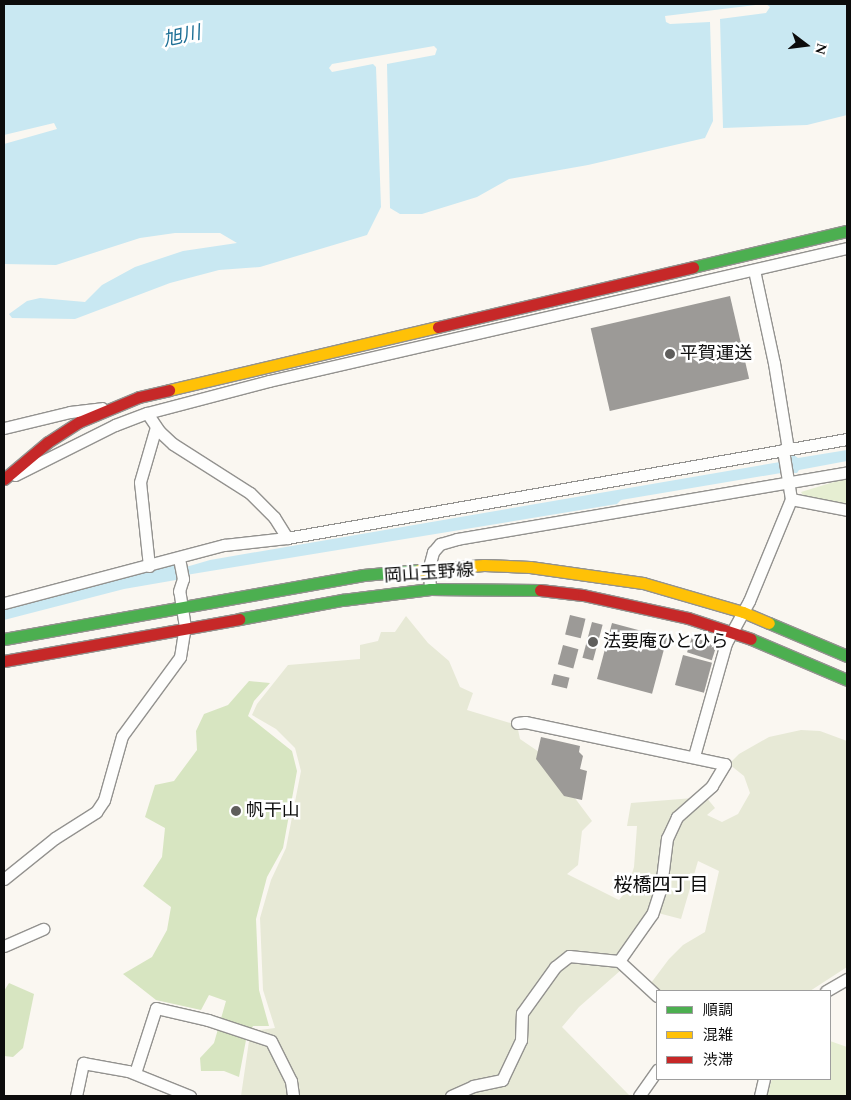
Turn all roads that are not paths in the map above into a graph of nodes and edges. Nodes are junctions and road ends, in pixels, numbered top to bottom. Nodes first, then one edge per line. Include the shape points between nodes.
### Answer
1 (847, 231) edge
2 (847, 248) edge
3 (754, 270) junction
4 (111, 407) junction
5 (148, 413) junction
6 (156, 427) junction
7 (4, 428) edge
8 (847, 439) edge
9 (785, 452) junction
10 (847, 472) edge
11 (788, 478) junction
12 (4, 479) edge
13 (791, 498) junction
14 (847, 510) edge
15 (287, 538) junction
16 (180, 561) junction
17 (149, 566) junction
18 (429, 567) junction
19 (430, 589) junction
20 (4, 603) edge
21 (181, 607) junction
22 (743, 612) junction
23 (185, 627) junction
24 (732, 631) junction
25 (4, 639) edge
26 (847, 656) edge
27 (4, 661) edge
28 (847, 680) edge
29 (517, 723) dead end
30 (694, 756) junction
31 (4, 879) edge
32 (43, 929) dead end
33 (4, 946) edge
34 (619, 961) junction
35 (847, 979) edge
36 (828, 990) edge
37 (656, 995) edge
38 (656, 1071) edge
39 (135, 1073) junction
40 (764, 1080) edge
41 (76, 1096) edge
42 (190, 1096) edge
43 (293, 1096) edge
44 (451, 1096) edge
45 (638, 1096) edge
46 (760, 1096) edge

1 - 4 main road via 194,384
2 - 3 street
3 - 5 street via 269,381
3 - 9 street via 774,363
4 - 7 street via 70,412
4 - 12 main road via 48,442
5 - 6 street
5 - 12 street via 115,425
6 - 15 street via 173,444 250,493 274,517
6 - 17 street via 140,482
8 - 9 street
9 - 11 street
9 - 15 street
10 - 11 street
11 - 13 street
11 - 18 street via 457,539 440,544 433,552
13 - 14 street
13 - 22 street
15 - 16 street via 224,545
16 - 17 street
16 - 21 street via 183,579 179,591
17 - 20 street
18 - 19 street
18 - 21 main road, 岡山玉野線 via 362,575
18 - 22 main road, 岡山玉野線 via 484,565 588,574 642,583
19 - 23 main road, 岡山玉野線 via 342,600
19 - 24 main road, 岡山玉野線 via 528,589 583,595
21 - 23 street
21 - 25 main road, 岡山玉野線
22 - 24 street
22 - 26 main road, 岡山玉野線
23 - 27 main road, 岡山玉野線
23 - 31 street via 180,657 122,736 104,800 96,812 55,838
24 - 28 main road, 岡山玉野線
24 - 30 street
29 - 30 street
30 - 34 street via 725,764 712,786 677,817 666,838 661,886 652,914
32 - 33 street
34 - 37 street
34 - 44 street via 569,956 555,968 522,1013 521,1040 502,1080 473,1086
35 - 36 street
38 - 45 street
39 - 41 street via 83,1063
39 - 42 street
39 - 43 street via 156,1008 208,1020 270,1041 291,1081
40 - 46 street

